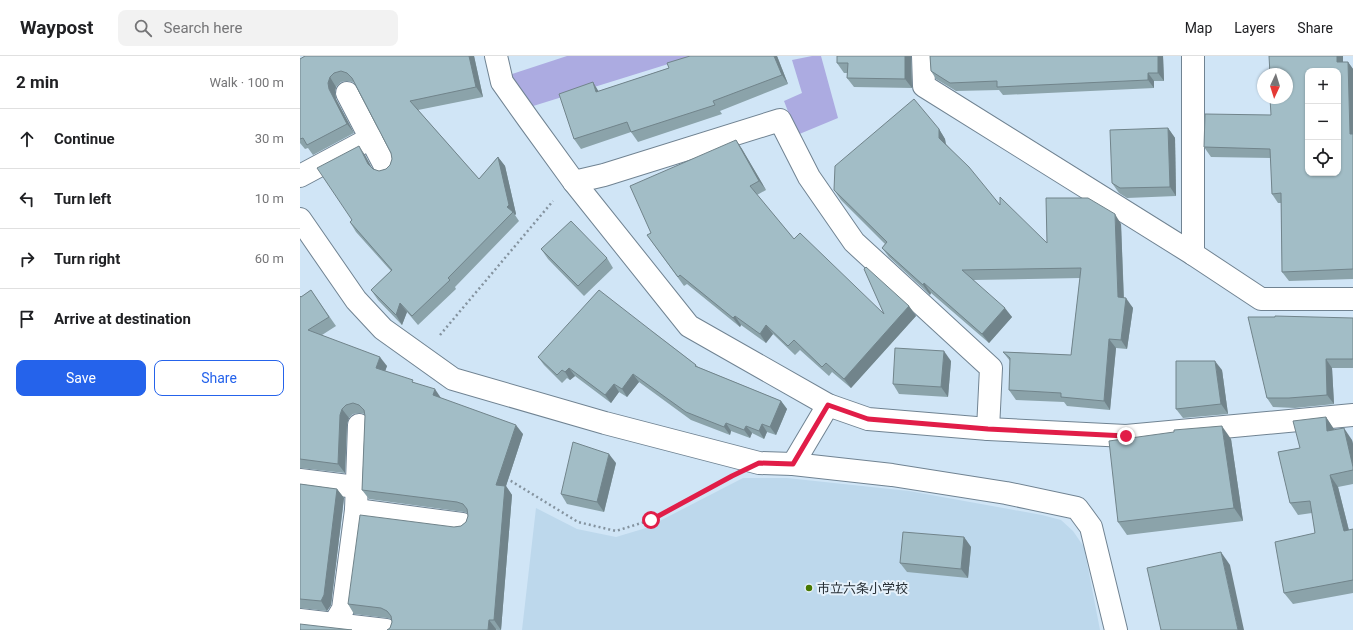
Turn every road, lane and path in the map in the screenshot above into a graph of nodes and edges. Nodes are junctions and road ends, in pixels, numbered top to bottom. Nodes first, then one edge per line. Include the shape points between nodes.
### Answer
1 (496, 56) edge
2 (923, 56) edge
3 (1193, 56) edge
4 (347, 93) dead end
5 (371, 138) junction
6 (386, 168) edge
7 (300, 176) edge
8 (574, 182) junction
9 (300, 219) edge
10 (1193, 254) junction
11 (1353, 299) edge
12 (422, 357) junction
13 (828, 405) junction
14 (1353, 415) edge
15 (359, 425) dead end
16 (988, 429) junction
17 (759, 463) junction
18 (793, 464) junction
19 (504, 479) edge
20 (300, 480) edge
21 (356, 487) junction
22 (356, 510) junction
23 (462, 524) edge
24 (300, 620) edge
25 (334, 624) junction
26 (386, 630) edge
27 (1116, 630) edge

1 - 8 street via 502,82
2 - 10 street via 924,86
3 - 10 street
4 - 5 street
5 - 6 street
5 - 7 street
8 - 12 path via 561,192
8 - 13 street via 689,326
8 - 16 street via 780,120 809,177 854,242 991,368
9 - 12 street via 356,300 383,329
10 - 11 street via 1262,299
12 - 17 street via 453,379 605,423
13 - 16 street via 868,419
13 - 18 street
14 - 16 street via 1126,436
15 - 21 street
17 - 18 street
17 - 19 path via 651,520 616,531 578,522
18 - 27 street via 892,475 1006,493 1077,508 1091,527
20 - 21 street
21 - 22 street
22 - 23 street
22 - 25 street via 343,609
24 - 25 street
25 - 26 street

